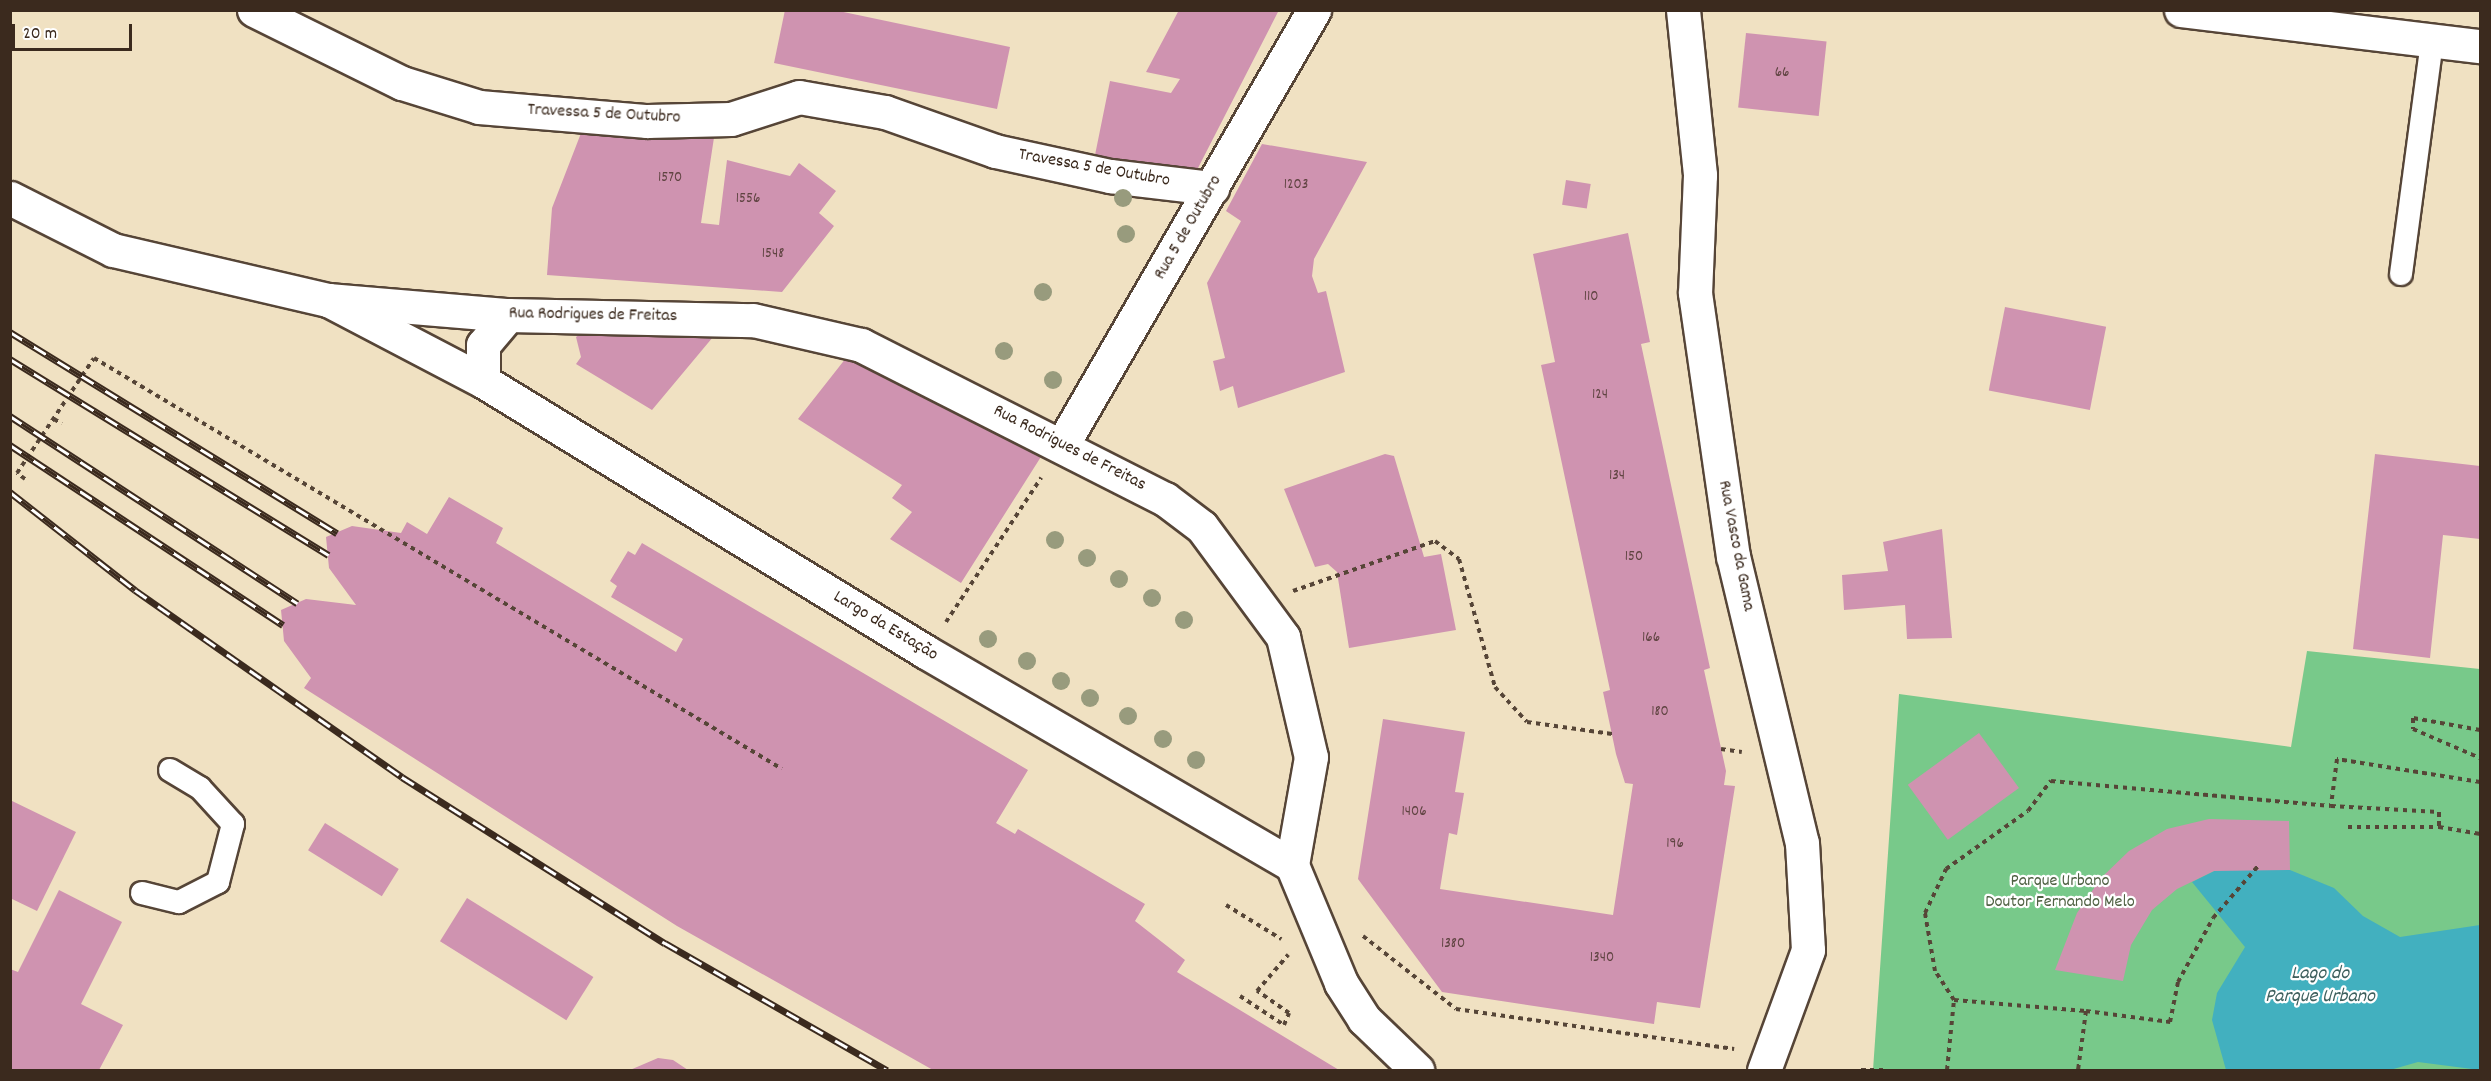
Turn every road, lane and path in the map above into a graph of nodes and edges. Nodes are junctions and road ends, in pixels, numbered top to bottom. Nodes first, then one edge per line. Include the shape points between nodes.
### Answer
1 (254, 10) edge
2 (1314, 10) edge
3 (1683, 10) edge
4 (2181, 10) edge
5 (2263, 16) edge
6 (2328, 19) edge
7 (2432, 41) junction
8 (2481, 46) edge
9 (1212, 188) junction
10 (10, 198) edge
11 (2401, 274) dead end
12 (328, 300) junction
13 (508, 315) junction
14 (483, 381) junction
15 (54, 419) junction
16 (62, 424) dead end
17 (1062, 445) junction
18 (25, 478) dead end
19 (1258, 603) junction
20 (926, 652) junction
21 (2481, 730) edge
22 (1612, 734) dead end
23 (2481, 759) edge
24 (170, 770) dead end
25 (782, 770) dead end
26 (2481, 782) edge
27 (2331, 806) junction
28 (2348, 826) dead end
29 (2439, 827) junction
30 (2481, 834) edge
31 (1292, 865) junction
32 (2258, 866) dead end
33 (142, 893) dead end
34 (1226, 905) dead end
35 (1308, 943) junction
36 (1240, 996) dead end
37 (1954, 1000) junction
38 (2086, 1011) junction
39 (1767, 1062) edge
40 (1417, 1071) edge
41 (1861, 1071) edge
42 (1885, 1071) edge
43 (1947, 1071) edge
44 (2078, 1071) edge

1 - 9 main road, Travessa 5 de Outubro via 402,83 479,108 647,121 731,119 799,97 885,112 995,152 1110,176
2 - 9 main road, Rua 5 de Outubro
3 - 39 main road, Rua Vasco da Gama via 1700,175 1695,293 1733,555 1802,843 1808,950
4 - 5 main road
5 - 6 main road
6 - 7 main road
7 - 8 main road
7 - 11 lane
9 - 17 main road, Rua 5 de Outubro
10 - 12 main road, Rua Rodrigues de Freitas via 113,250
12 - 13 main road, Rua Rodrigues de Freitas
12 - 14 main road, Rua Rodrigues de Freitas
13 - 14 main road via 483,345
13 - 17 main road, Rua Rodrigues de Freitas via 753,320 861,345
14 - 20 main road, Largo da Estação
15 - 16 path
15 - 18 path via 17,473
15 - 25 path via 94,358
17 - 19 main road, Rua Rodrigues de Freitas via 1130,477 1202,527
17 - 20 path
19 - 22 path via 1435,541 1459,559 1495,687 1527,722
19 - 31 main road, Rua Rodrigues de Freitas via 1283,637 1311,757
20 - 31 main road, Largo da Estação
21 - 23 path via 2413,718 2413,729
24 - 33 lane via 200,788 232,824 218,882 180,902
26 - 27 path via 2337,759
27 - 29 path via 2439,812
27 - 37 path via 2051,781 2028,811 1946,869 1925,913 1935,971
28 - 29 path
29 - 30 path
31 - 35 main road
32 - 38 path via 2213,918 2178,982 2170,1022
34 - 35 path
35 - 36 path via 1257,991 1289,1013 1284,1025
35 - 39 path via 1366,936 1456,1009
35 - 40 main road via 1364,1019
37 - 38 path
37 - 43 path
38 - 44 path
41 - 42 path

